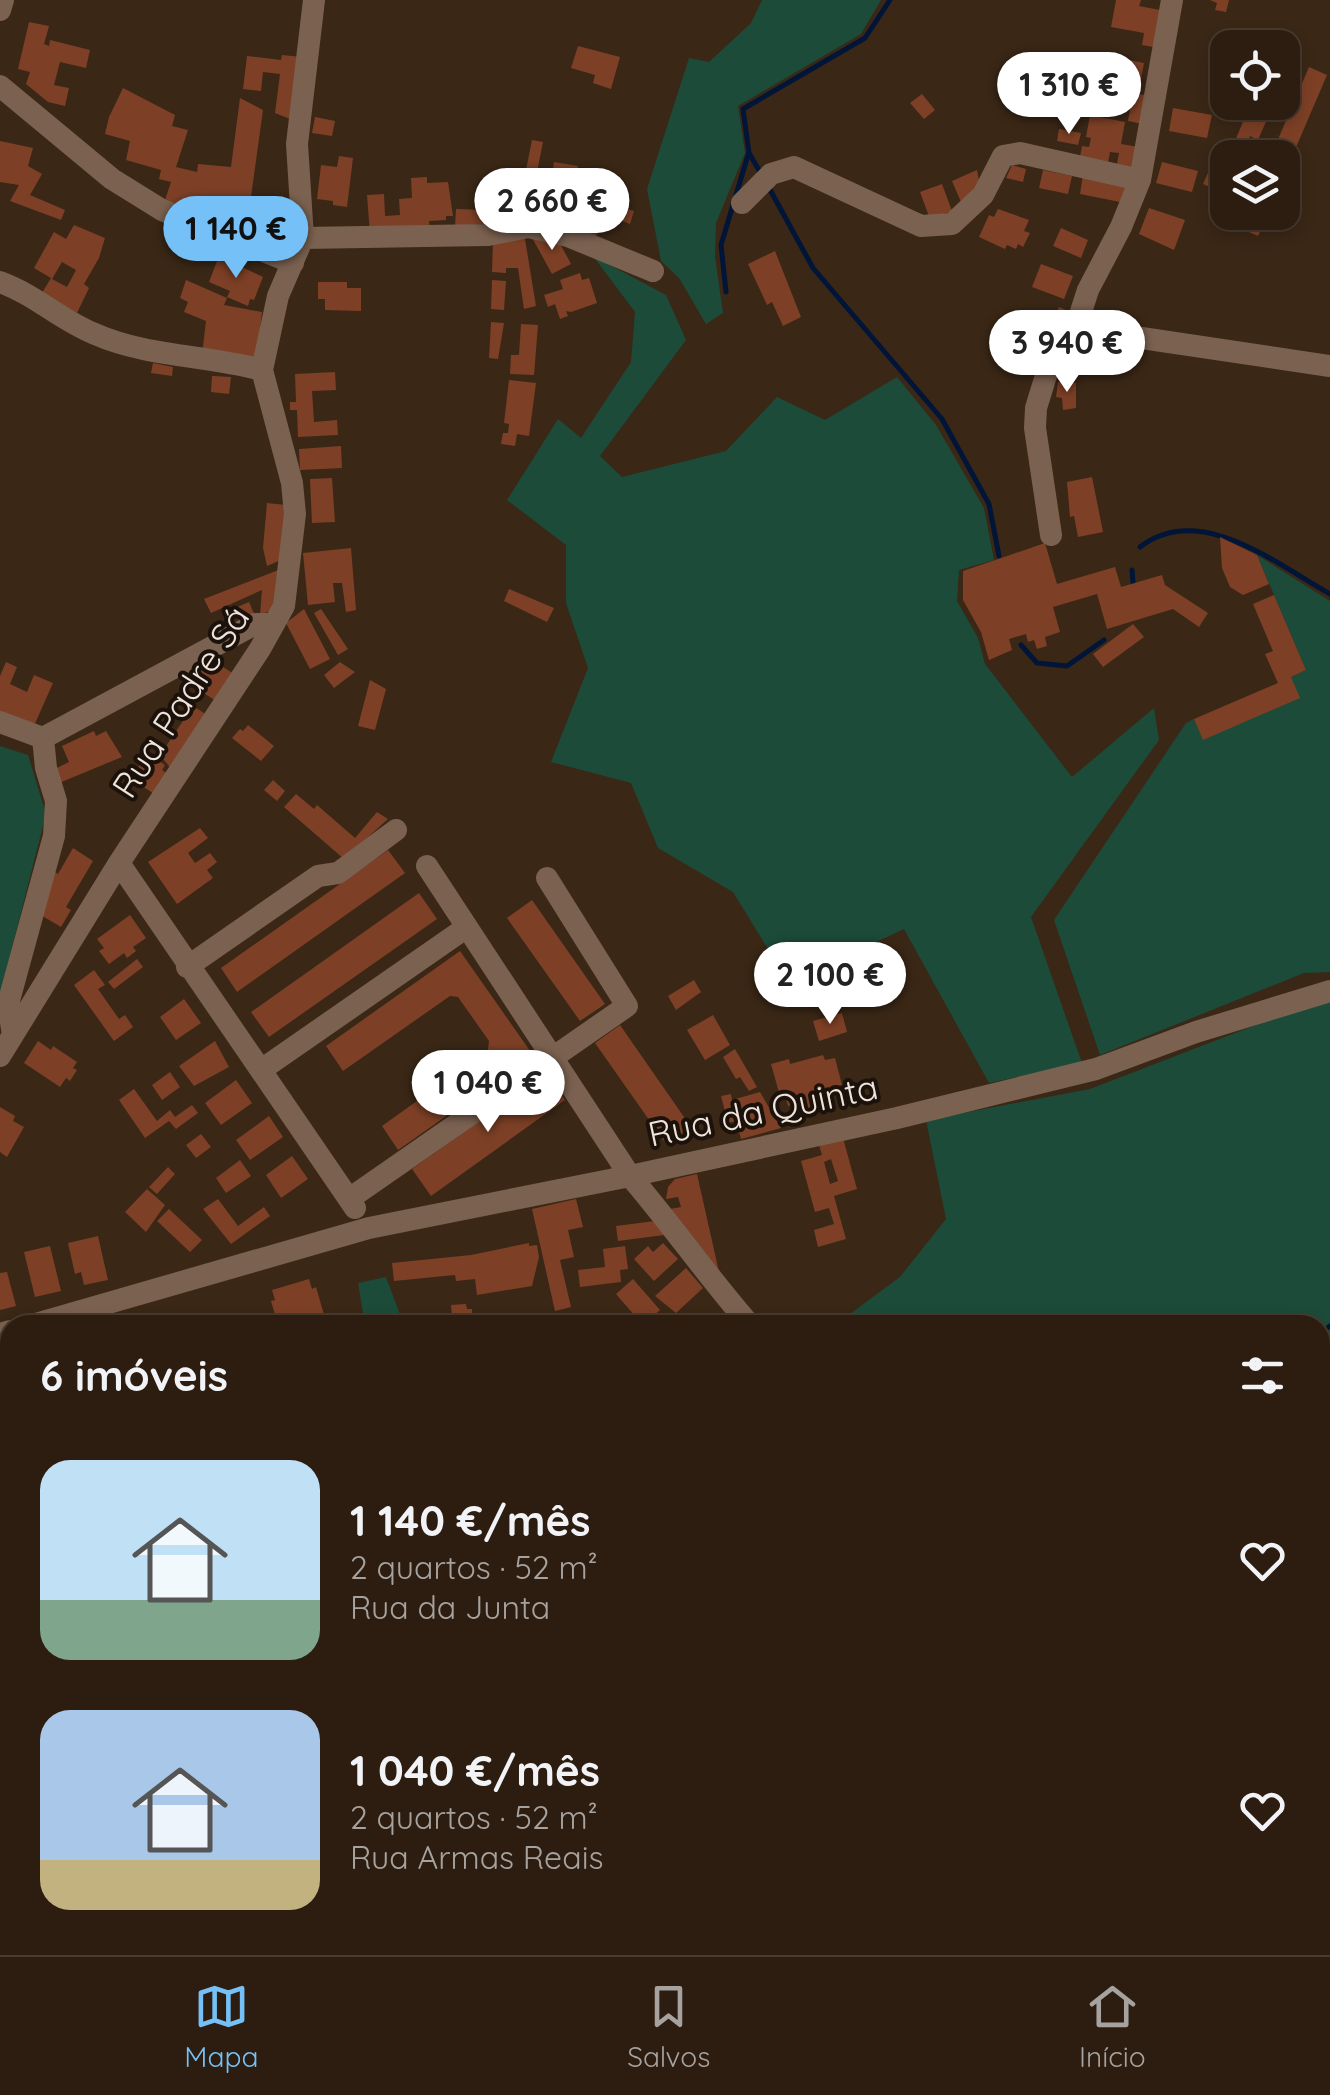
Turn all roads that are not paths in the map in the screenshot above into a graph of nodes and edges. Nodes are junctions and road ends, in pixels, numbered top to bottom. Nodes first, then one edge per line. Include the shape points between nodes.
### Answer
1 (2, 0) edge
2 (314, 0) edge
3 (1172, 0) edge
4 (0, 10) edge
5 (0, 86) edge
6 (1140, 180) junction
7 (756, 189) dead end
8 (303, 238) junction
9 (294, 263) junction
10 (654, 270) dead end
11 (0, 282) edge
12 (1078, 321) junction
13 (1330, 366) edge
14 (262, 370) junction
15 (1051, 535) dead end
16 (274, 624) junction
17 (0, 722) edge
18 (44, 738) junction
19 (396, 830) dead end
20 (119, 863) junction
21 (427, 866) dead end
22 (547, 878) dead end
23 (467, 927) junction
24 (188, 966) junction
25 (1330, 991) edge
26 (14, 1035) junction
27 (0, 1056) edge
28 (553, 1058) junction
29 (261, 1070) junction
30 (630, 1176) junction
31 (349, 1199) junction
32 (369, 1228) junction
33 (67, 1315) edge
34 (741, 1315) edge

1 - 4 street
2 - 8 street, Rua Padre Sá via 296,144
3 - 6 street
5 - 9 street via 112,179 162,210
6 - 7 street via 1020,153 1003,156 983,195 952,224 920,226 794,167
6 - 12 street
8 - 9 street, Rua Padre Sá
8 - 10 street via 488,235 528,227
9 - 14 street, Rua Padre Sá via 278,296
11 - 14 street via 128,346
12 - 13 street via 1108,333
12 - 15 street via 1048,368 1036,408
14 - 16 street, Rua Padre Sá via 294,514 284,606
16 - 18 street via 255,624
16 - 20 street, Rua Padre Sá
17 - 18 street
18 - 26 street via 56,802 54,836 8,1004
19 - 24 street
20 - 24 street
20 - 26 street, Rua Padre Sá
21 - 23 street
22 - 28 street via 627,1006
23 - 28 street
23 - 29 street
24 - 29 street
25 - 30 street, Rua da Quinta via 1096,1069
26 - 27 street, Rua Padre Sá
28 - 30 street
28 - 31 street
29 - 31 street
30 - 32 street, Rua da Quinta
30 - 34 street
31 - 32 street
32 - 33 street, Rua da Quinta

